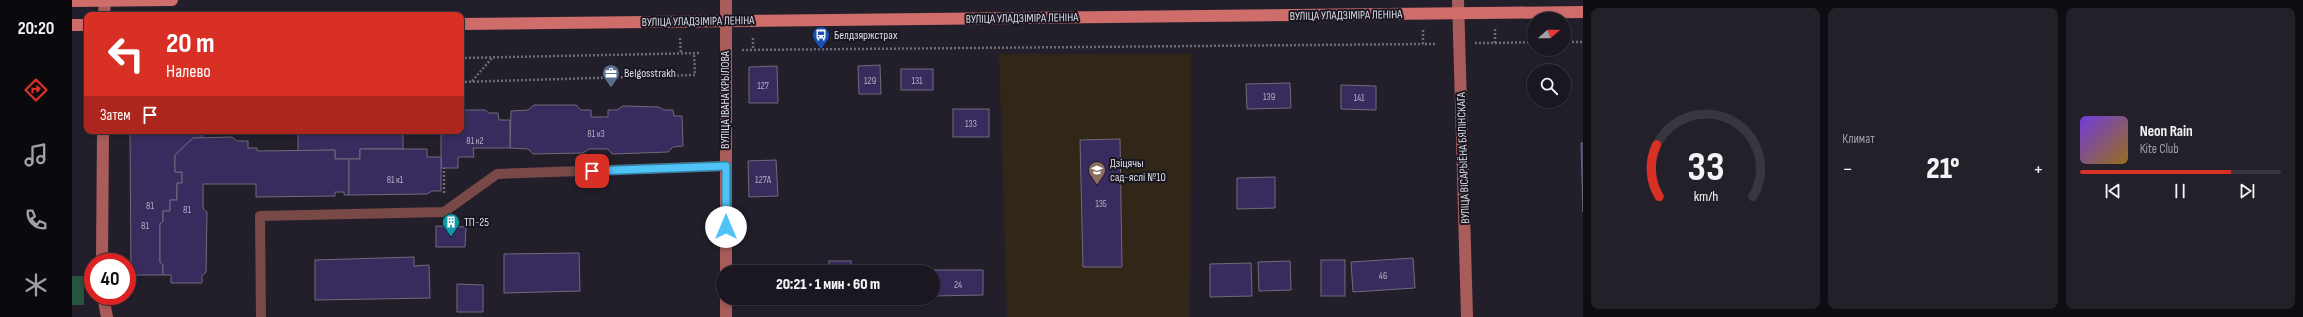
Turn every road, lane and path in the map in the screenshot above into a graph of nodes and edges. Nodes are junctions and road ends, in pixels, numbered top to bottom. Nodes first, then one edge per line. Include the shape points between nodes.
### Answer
1 (172, 0) edge
2 (726, 0) edge
3 (1458, 0) edge
4 (72, 1) edge
5 (105, 1) edge
6 (104, 12) edge
7 (1583, 12) edge
8 (1459, 13) junction
9 (725, 20) junction
10 (464, 24) edge
11 (72, 25) edge
12 (84, 25) edge
13 (1495, 27) dead end
14 (1422, 28) dead end
15 (753, 35) dead end
16 (680, 38) dead end
17 (1527, 42) edge
18 (1571, 42) edge
19 (1583, 42) edge
20 (1495, 43) junction
21 (1423, 44) junction
22 (1435, 44) dead end
23 (1468, 44) dead end
24 (753, 49) junction
25 (737, 51) dead end
26 (694, 53) junction
27 (702, 53) dead end
28 (681, 54) junction
29 (494, 57) junction
30 (464, 58) edge
31 (464, 82) edge
32 (472, 82) junction
33 (102, 134) edge
34 (726, 166) junction
35 (444, 168) dead end
36 (444, 212) junction
37 (102, 253) edge
38 (726, 265) edge
39 (105, 305) edge
40 (726, 305) edge
41 (107, 317) edge
42 (261, 317) edge
43 (726, 317) edge
44 (1467, 317) edge

1 - 5 main road
2 - 9 street, ВУЛІЦА ІВАНА КРЫЛОВА
3 - 8 street, ВУЛІЦА ВІСАРЫЁНА БЯЛІНСКАГА
4 - 5 main road
5 - 6 street
7 - 8 main road, ВУЛІЦА УЛАДЗІМІРА ЛЕНІНА
8 - 9 main road, ВУЛІЦА УЛАДЗІМІРА ЛЕНІНА
8 - 44 street, ВУЛІЦА ВІСАРЫЁНА БЯЛІНСКАГА
9 - 10 main road, ВУЛІЦА УЛАДЗІМІРА ЛЕНІНА
9 - 34 street, ВУЛІЦА ІВАНА КРЫЛОВА
11 - 12 main road
13 - 20 path
14 - 21 path
15 - 24 path
16 - 28 path
17 - 20 path
18 - 19 path
20 - 23 path
21 - 22 path
21 - 24 path
24 - 25 path
26 - 27 path
26 - 28 path
26 - 32 path via 695,75
28 - 29 path
29 - 30 path
29 - 32 path
31 - 32 path
33 - 37 street
34 - 36 lane via 497,174
34 - 38 street, ВУЛІЦА ІВАНА КРЫЛОВА
35 - 36 path
36 - 42 lane via 260,216
39 - 41 street
40 - 43 street

